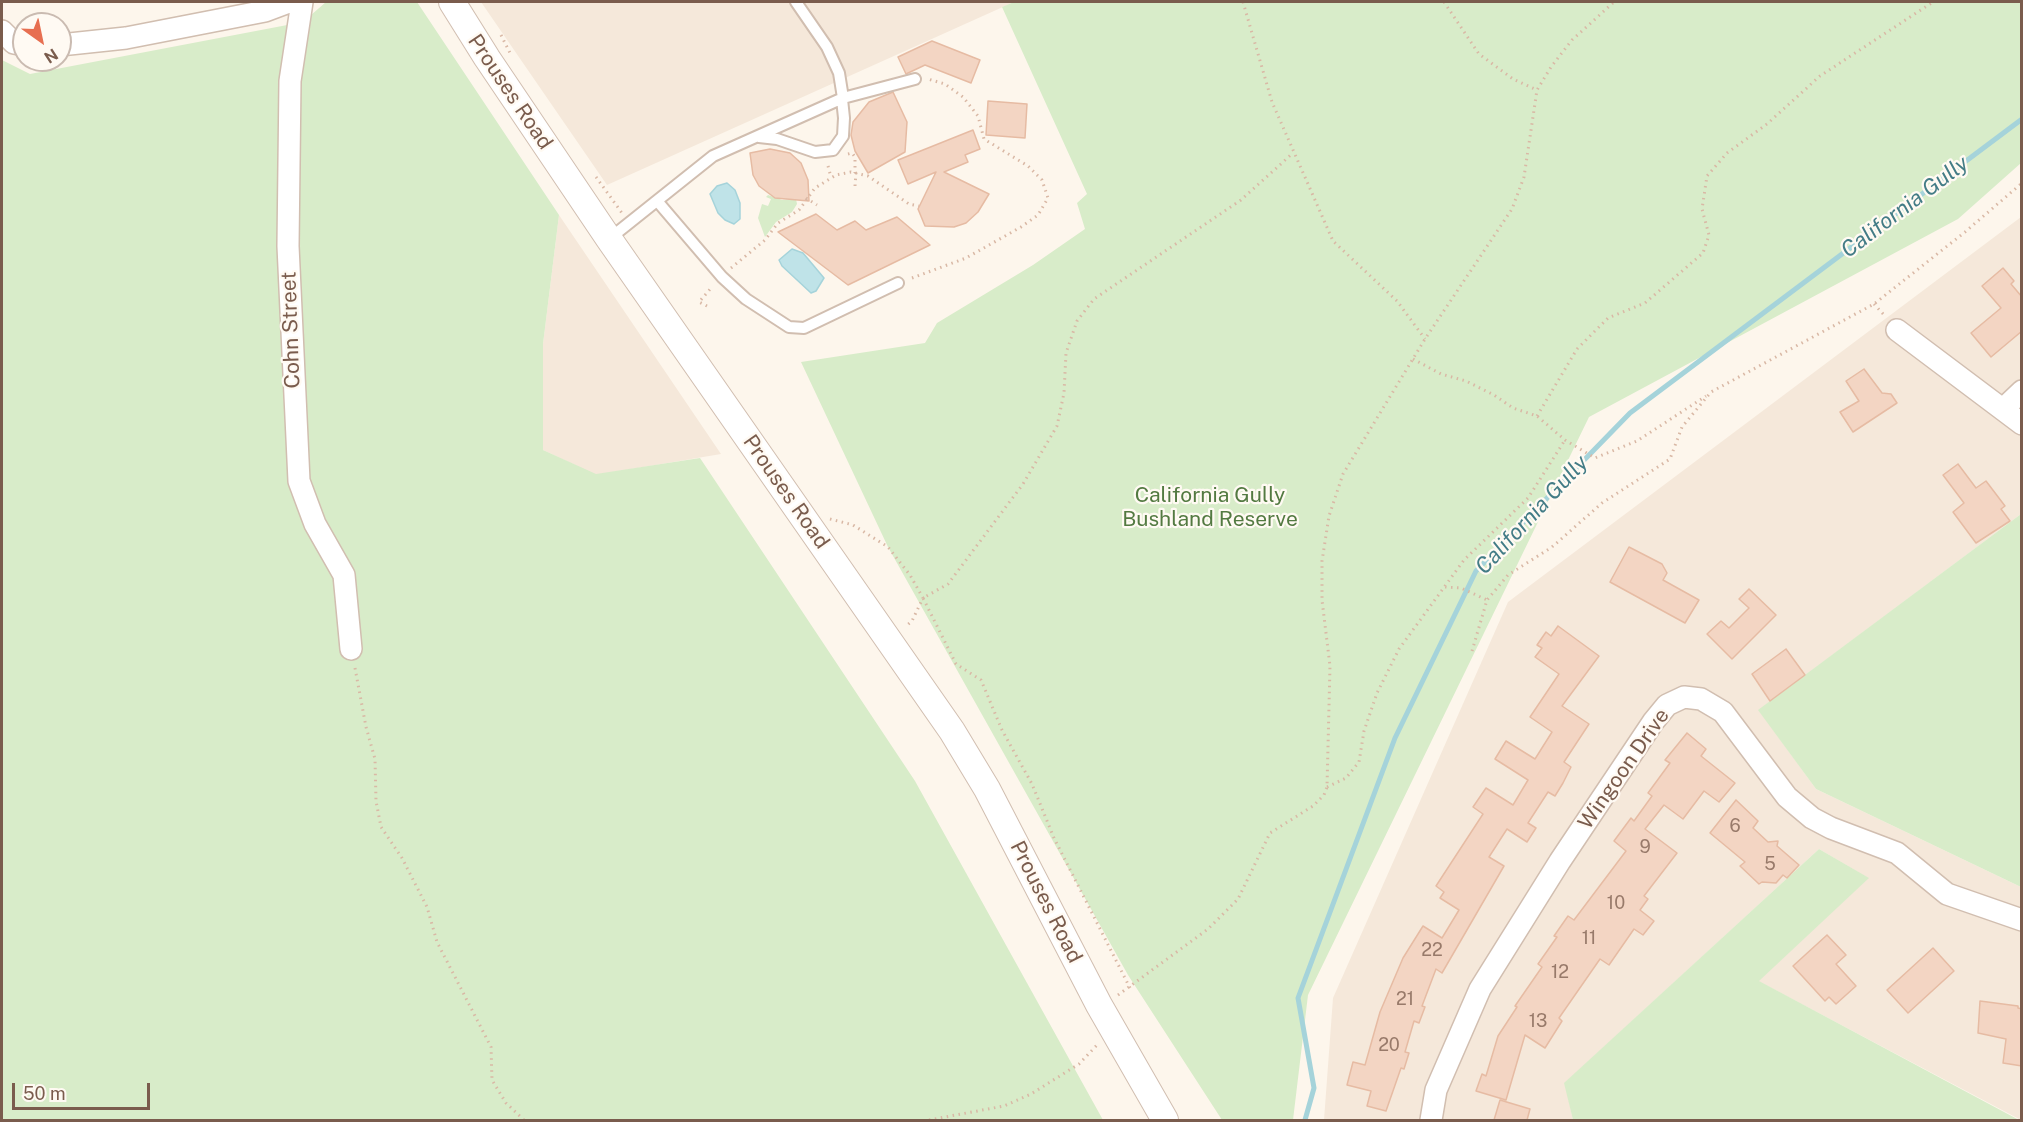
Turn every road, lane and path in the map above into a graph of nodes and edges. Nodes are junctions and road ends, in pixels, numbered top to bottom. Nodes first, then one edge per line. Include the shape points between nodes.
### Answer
1 (289, 2) edge
2 (302, 2) edge
3 (452, 2) edge
4 (796, 2) edge
5 (1243, 2) edge
6 (1444, 2) edge
7 (1614, 2) edge
8 (1933, 2) edge
9 (72, 44) edge
10 (915, 79) joint
11 (1538, 90) junction
12 (842, 99) junction
13 (752, 139) junction
14 (1293, 153) junction
15 (843, 158) dead end
16 (833, 164) dead end
17 (821, 166) dead end
18 (828, 166) junction
19 (856, 173) junction
20 (831, 177) junction
21 (2022, 183) edge
22 (855, 186) dead end
23 (806, 198) junction
24 (658, 202) junction
25 (817, 205) dead end
26 (919, 206) dead end
27 (609, 239) junction
28 (722, 277) junction
29 (898, 283) joint
30 (707, 306) dead end
31 (1897, 330) dead end
32 (1425, 339) junction
33 (1413, 359) junction
34 (2022, 391) edge
35 (1712, 392) junction
36 (2003, 409) junction
37 (1537, 416) junction
38 (2022, 424) edge
39 (1565, 440) junction
40 (811, 527) junction
41 (1445, 587) junction
42 (923, 598) junction
43 (1486, 600) junction
44 (890, 641) junction
45 (351, 649) joint
46 (1472, 651) dead end
47 (1327, 787) junction
48 (2022, 920) edge
49 (1130, 988) junction
50 (1097, 1002) junction
51 (1112, 1028) junction
52 (524, 1120) edge
53 (929, 1120) edge
54 (1165, 1120) edge
55 (1431, 1120) edge

1 - 9 street via 265,11 138,36
2 - 45 street, Cohn Street via 290,81 288,246 299,481 315,524 344,575
3 - 27 street, Prouses Road
4 - 12 lane via 827,46 840,74
5 - 14 path via 1269,91
6 - 11 path via 1479,54 1513,79
7 - 11 path via 1572,40
8 - 37 path via 1820,76 1767,124 1727,153 1707,176 1702,209 1709,235 1703,253 1645,303 1608,318 1577,349
10 - 12 lane
10 - 29 path via 937,81 963,97 978,116 984,139 1029,166 1042,180 1048,198 1032,219 979,251
11 - 32 path via 1524,177 1512,210
12 - 13 lane
12 - 13 lane via 843,136 830,151 812,151 773,138
13 - 24 lane via 714,156
14 - 32 path via 1333,241 1397,301
14 - 42 path via 1241,200 1094,299 1077,321 1066,353 1057,426 1023,484 948,584
15 - 19 path via 854,154
16 - 18 path
17 - 18 path
18 - 20 path
19 - 20 path
19 - 22 path
19 - 26 path via 878,180 904,201
20 - 23 path
21 - 35 path via 1874,304
23 - 25 path
23 - 28 path via 799,210 778,223 765,240
24 - 27 lane
24 - 28 lane
27 - 40 street, Prouses Road
28 - 29 lane via 784,325 798,329
28 - 30 path via 699,302
31 - 36 street
32 - 33 path
33 - 37 path
33 - 47 path via 1343,474 1329,516 1322,561 1329,666
34 - 36 street
35 - 39 path via 1637,441 1595,458
35 - 43 path via 1682,427 1670,459 1602,503 1552,547 1508,575
36 - 38 street
37 - 39 path
39 - 41 path via 1528,498 1464,560
40 - 42 path via 824,518 853,525 888,547
40 - 44 street, Prouses Road
41 - 43 path via 1461,588
41 - 47 path via 1399,649 1377,693 1359,762 1346,778
42 - 44 path via 912,621
42 - 49 path via 956,664 981,680 1054,838
43 - 46 path
44 - 50 street, Prouses Road via 987,789
45 - 52 path via 375,759 381,827 427,907 437,942 491,1047 492,1080
47 - 49 path via 1313,806 1270,833 1238,898 1208,929
48 - 55 street, Wingoon Drive via 1947,894 1897,853 1812,818 1788,797 1723,712 1701,699 1684,697 1667,705 1653,722 1480,989 1436,1090
49 - 50 path
50 - 51 street, Prouses Road
51 - 53 path via 1079,1064 1031,1094 1004,1106
51 - 54 street, Prouses Road

